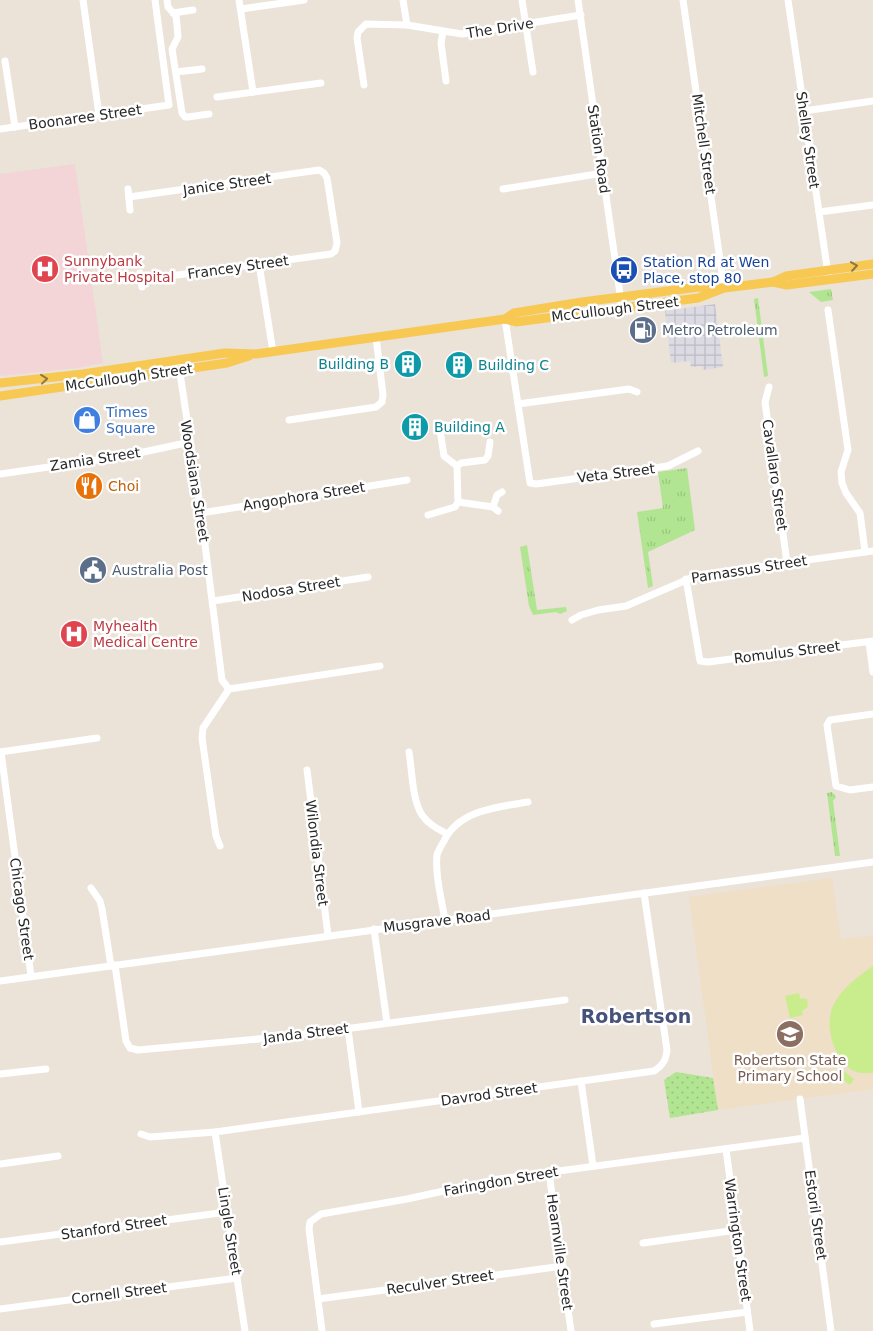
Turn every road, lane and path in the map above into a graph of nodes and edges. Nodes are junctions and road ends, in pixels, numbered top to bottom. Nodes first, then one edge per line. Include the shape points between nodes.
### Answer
1 (83, 0) edge
2 (155, 0) edge
3 (166, 0) edge
4 (239, 0) edge
5 (304, 0) edge
6 (403, 0) edge
7 (522, 0) edge
8 (578, 0) edge
9 (683, 0) edge
10 (788, 0) edge
11 (240, 9) junction
12 (193, 10) dead end
13 (173, 13) junction
14 (581, 16) junction
15 (525, 24) junction
16 (407, 25) junction
17 (444, 32) junction
18 (6, 61) dead end
19 (202, 69) dead end
20 (176, 72) junction
21 (533, 72) dead end
22 (446, 81) dead end
23 (321, 83) dead end
24 (364, 84) dead end
25 (253, 92) junction
26 (217, 97) dead end
27 (873, 101) edge
28 (804, 111) junction
29 (209, 114) dead end
30 (99, 115) junction
31 (15, 127) junction
32 (0, 129) edge
33 (603, 173) junction
34 (503, 188) dead end
35 (873, 205) edge
36 (130, 210) dead end
37 (819, 212) junction
38 (335, 251) joint
39 (259, 264) junction
40 (873, 264) edge
41 (873, 274) edge
42 (828, 275) junction
43 (141, 280) dead end
44 (724, 288) junction
45 (620, 297) junction
46 (622, 308) junction
47 (828, 310) dead end
48 (505, 319) junction
49 (376, 337) junction
50 (273, 352) junction
51 (178, 365) junction
52 (0, 382) edge
53 (769, 387) dead end
54 (637, 392) dead end
55 (0, 396) edge
56 (518, 404) junction
57 (289, 420) dead end
58 (440, 430) dead end
59 (190, 442) junction
60 (490, 442) dead end
61 (698, 451) dead end
62 (457, 466) junction
63 (0, 474) edge
64 (407, 480) dead end
65 (502, 492) dead end
66 (458, 502) junction
67 (201, 513) junction
68 (428, 515) dead end
69 (869, 552) edge
70 (787, 563) junction
71 (368, 577) dead end
72 (686, 579) junction
73 (213, 601) junction
74 (572, 620) dead end
75 (871, 641) edge
76 (380, 666) dead end
77 (873, 672) edge
78 (229, 689) junction
79 (873, 714) edge
80 (97, 738) dead end
81 (0, 752) edge
82 (409, 752) dead end
83 (307, 770) dead end
84 (873, 787) edge
85 (528, 802) dead end
86 (447, 834) junction
87 (220, 846) dead end
88 (873, 862) edge
89 (91, 888) dead end
90 (644, 893) junction
91 (445, 921) junction
92 (374, 929) junction
93 (328, 935) junction
94 (113, 965) junction
95 (31, 976) junction
96 (0, 981) edge
97 (564, 1000) dead end
98 (387, 1023) junction
99 (348, 1029) junction
100 (46, 1068) dead end
101 (0, 1074) edge
102 (581, 1081) junction
103 (800, 1099) dead end
104 (359, 1112) junction
105 (215, 1132) junction
106 (142, 1134) dead end
107 (805, 1138) junction
108 (726, 1149) junction
109 (58, 1156) dead end
110 (0, 1164) edge
111 (594, 1166) junction
112 (549, 1173) junction
113 (227, 1212) junction
114 (737, 1230) junction
115 (0, 1242) edge
116 (643, 1243) dead end
117 (562, 1266) junction
118 (237, 1278) junction
119 (318, 1299) junction
120 (0, 1309) edge
121 (747, 1312) junction
122 (654, 1324) dead end
123 (244, 1331) edge
124 (322, 1331) edge
125 (571, 1331) edge
126 (750, 1331) edge
127 (831, 1331) edge

1 - 30 street
2 - 30 street, Boonaree Street via 169,105
3 - 13 street
4 - 11 street
5 - 11 street
6 - 16 street
7 - 15 street
8 - 14 street, Station Road
9 - 44 street, Mitchell Street
10 - 28 street, Shelley Street
11 - 25 street
12 - 13 street
13 - 20 street via 178,37 172,49
14 - 15 street, The Drive
14 - 33 street, Station Road
15 - 17 street, The Drive via 462,34
15 - 21 street
16 - 17 street, The Drive
16 - 24 street, The Drive via 374,23 360,27 357,38
17 - 22 street via 441,43
18 - 31 street
19 - 20 street
20 - 29 street via 185,117
23 - 25 street
25 - 26 street
27 - 28 street
28 - 37 street, Shelley Street
30 - 31 street, Boonaree Street
31 - 32 street, Boonaree Street
33 - 34 street
33 - 45 street, Station Road
35 - 37 street
36 - 38 street, Janice Street via 128,193 318,170 327,178 337,243
37 - 42 street, Shelley Street
38 - 39 street, Francey Street
39 - 43 street, Francey Street
39 - 50 street
42 -> 40 main road, McCullough Street
41 - 42 main road, McCullough Street
42 - 44 main road, McCullough Street via 786,276 773,282
44 - 45 main road, McCullough Street via 699,287
44 - 46 main road, McCullough Street via 698,298
45 - 46 street, Station Road
45 - 48 main road, McCullough Street via 514,313
46 - 48 main road, McCullough Street via 516,322
47 - 69 street via 848,450 841,472 842,483 860,513
48 - 49 main road, McCullough Street
48 - 56 street
49 - 50 main road, McCullough Street
49 - 57 street via 384,395 376,408
50 - 51 main road, McCullough Street via 227,363
52 -> 51 main road, McCullough Street
51 - 55 main road, McCullough Street
51 - 59 street, Woodsiana Street
53 - 70 street, Cavallaro Street via 765,402
54 - 56 street via 629,389
56 - 61 street, Veta Street via 530,483 668,466
58 - 62 street via 444,456
59 - 63 street, Zamia Street via 125,456
59 - 67 street, Woodsiana Street
60 - 62 street via 488,456 484,460
62 - 66 street
64 - 67 street, Angophora Street
65 - 66 street via 497,495 496,509
66 - 68 street via 455,507
67 - 73 street, Woodsiana Street
69 - 70 street, Parnassus Street
70 - 72 street, Parnassus Street
71 - 73 street, Nodosa Street
72 - 74 street, Parnassus Street via 626,606 598,610
72 - 75 street, Romulus Street via 700,661
73 - 78 street, Woodsiana Street via 222,680
75 - 77 street
76 - 78 street
78 - 87 street via 203,728 202,738
79 - 84 street via 830,720 827,725 836,786 850,790
80 - 81 street
81 - 95 street, Chicago Street
82 - 86 street via 414,791 421,814
83 - 93 street, Wilondia Street
85 - 86 street via 477,813
86 - 91 street via 437,854
88 - 90 street, Musgrave Road
89 - 94 street via 100,901
90 - 91 street, Musgrave Road
90 - 102 street, Davrod Street via 666,1059 654,1071
91 - 92 street, Musgrave Road
92 - 93 street, Musgrave Road
92 - 98 street
93 - 94 street, Musgrave Road
94 - 95 street, Musgrave Road
94 - 99 street, Janda Street via 126,1041 130,1048 138,1050
95 - 96 street, Musgrave Road
97 - 98 street, Janda Street
98 - 99 street, Janda Street
99 - 104 street
100 - 101 street
102 - 104 street, Davrod Street
102 - 111 street
103 - 107 street, Estoril Street
104 - 105 street, Davrod Street
105 - 106 street, Davrod Street via 150,1137
105 - 113 street, Lingle Street
107 - 108 street, Faringdon Street
107 - 127 street, Estoril Street
108 - 111 street, Faringdon Street
108 - 114 street, Warrington Street
109 - 110 street
111 - 112 street, Faringdon Street
112 - 117 street, Hearnville Street
112 - 119 street, Faringdon Street via 500,1179 321,1214 310,1222 309,1229
113 - 115 street, Stanford Street
113 - 118 street, Lingle Street
114 - 116 street
114 - 121 street, Warrington Street
117 - 119 street, Reculver Street
117 - 125 street, Hearnville Street
118 - 120 street, Cornell Street
118 - 123 street, Lingle Street
119 - 124 street, Faringdon Street
121 - 122 street
121 - 126 street, Warrington Street

